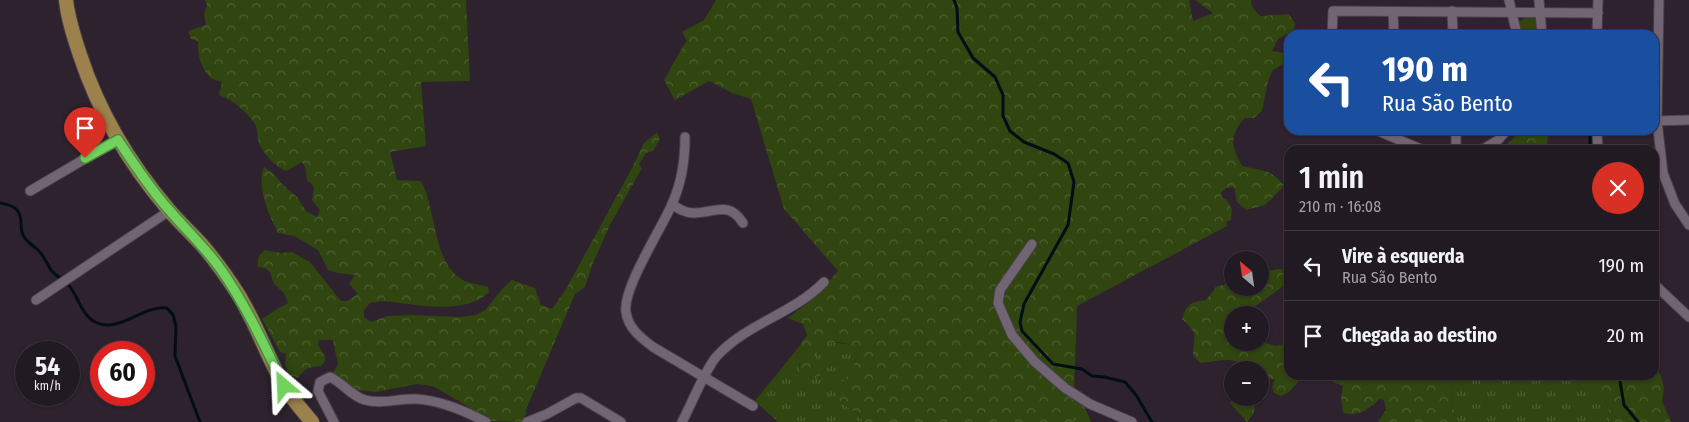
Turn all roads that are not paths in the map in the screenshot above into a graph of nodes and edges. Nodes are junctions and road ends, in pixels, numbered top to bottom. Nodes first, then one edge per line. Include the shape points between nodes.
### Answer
1 (66, 0) edge
2 (1509, 0) edge
3 (1538, 0) edge
4 (1598, 0) edge
5 (1659, 0) edge
6 (1452, 11) junction
7 (1393, 12) junction
8 (1512, 12) junction
9 (1539, 13) junction
10 (1598, 13) junction
11 (1332, 30) edge
12 (1394, 30) edge
13 (1453, 30) edge
14 (1516, 30) edge
15 (1541, 30) edge
16 (1597, 30) edge
17 (1658, 30) edge
18 (1689, 120) edge
19 (1659, 121) edge
20 (1397, 135) edge
21 (1502, 135) edge
22 (1658, 135) edge
23 (685, 137) dead end
24 (118, 140) junction
25 (1414, 145) edge
26 (1490, 145) edge
27 (30, 191) dead end
28 (672, 204) junction
29 (170, 211) junction
30 (743, 223) dead end
31 (1689, 225) edge
32 (1032, 244) dead end
33 (824, 282) dead end
34 (1659, 289) edge
35 (36, 300) dead end
36 (1689, 317) edge
37 (704, 378) junction
38 (753, 406) dead end
39 (312, 422) edge
40 (334, 422) edge
41 (486, 422) edge
42 (527, 422) edge
43 (621, 422) edge
44 (682, 422) edge
45 (1132, 422) edge

1 - 24 main road via 84,67
2 - 8 street
3 - 9 street
4 - 10 street
5 - 17 street
6 - 7 street
6 - 8 street
6 - 13 street
7 - 11 street via 1333,11
7 - 12 street
8 - 9 street
8 - 14 street
9 - 10 street
9 - 15 street
10 - 16 street
18 - 19 street
20 - 25 street
21 - 26 street
22 - 31 street via 1663,173 1675,204
23 - 28 street via 682,176
24 - 27 street
24 - 29 main road
28 - 30 street via 695,213 726,209
28 - 37 street via 632,284 626,299 626,313 640,337
29 - 35 street
29 - 39 main road via 203,246 235,290 284,386
32 - 45 street via 1000,290 998,303 1012,335 1035,362 1065,388 1090,404
33 - 37 street via 803,300 733,341 715,358
34 - 36 street
37 - 38 street
37 - 44 street
40 - 41 street via 318,391 320,382 330,377 366,400 425,400 448,405
42 - 43 street via 581,398

